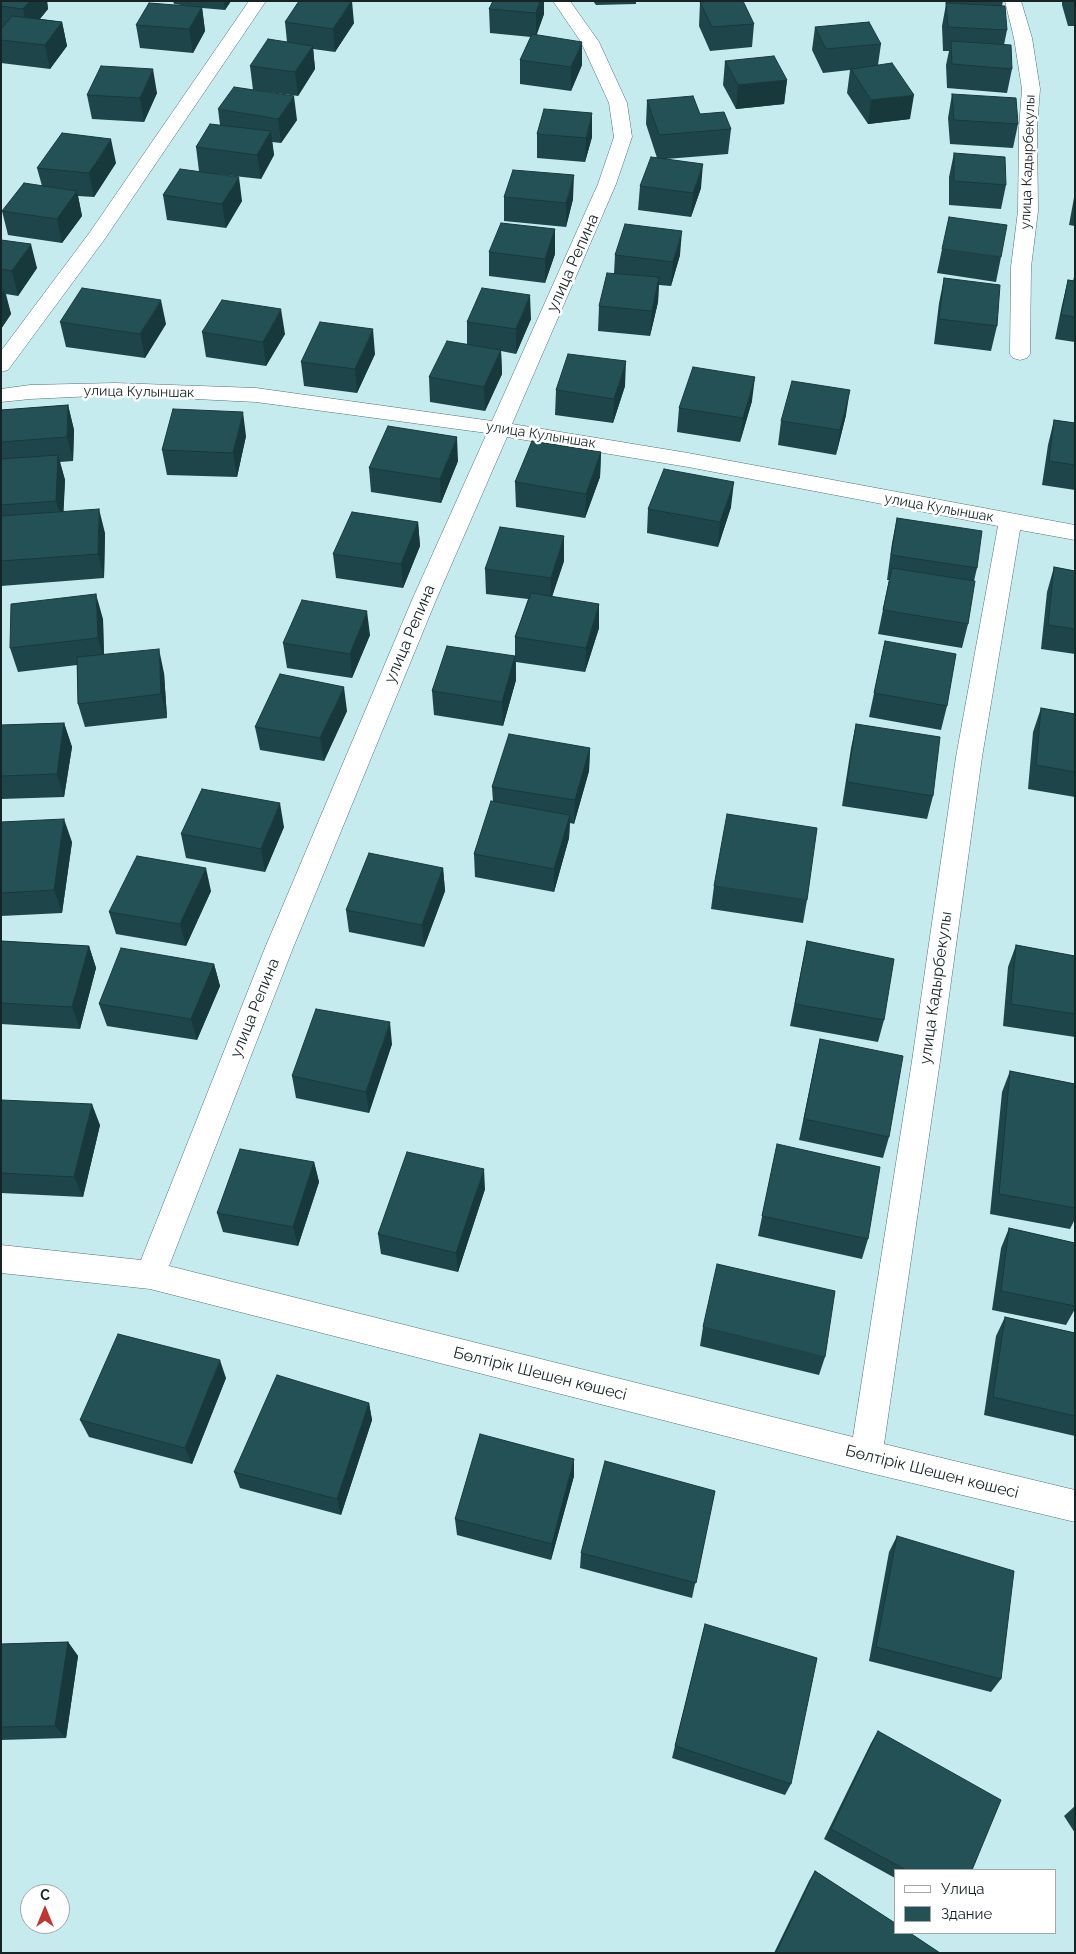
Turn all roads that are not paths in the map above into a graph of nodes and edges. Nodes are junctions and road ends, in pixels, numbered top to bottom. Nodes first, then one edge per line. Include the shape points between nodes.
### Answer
1 (258, 1) edge
2 (561, 1) edge
3 (1013, 1) edge
4 (1020, 354) dead end
5 (1, 366) edge
6 (1, 396) edge
7 (500, 428) junction
8 (1010, 521) junction
9 (1075, 532) edge
10 (1, 1259) edge
11 (150, 1275) junction
12 (866, 1456) junction
13 (1075, 1506) edge

1 - 5 street via 97,236
2 - 7 street, улица Репина via 590,42 618,103 623,137 607,184
3 - 4 street, улица Кадырбекулы via 1031,89 1028,211 1021,267
6 - 7 street, улица Кулыншак via 115,390 256,394
7 - 8 street, улица Кулыншак
7 - 11 street, улица Репина via 282,939
8 - 9 street, улица Кулыншак
8 - 12 street, улица Кадырбекулы via 969,757
10 - 11 street, Бөлтірік Шешен көшесі
11 - 12 street, Бөлтірік Шешен көшесі
12 - 13 street, Бөлтірік Шешен көшесі

